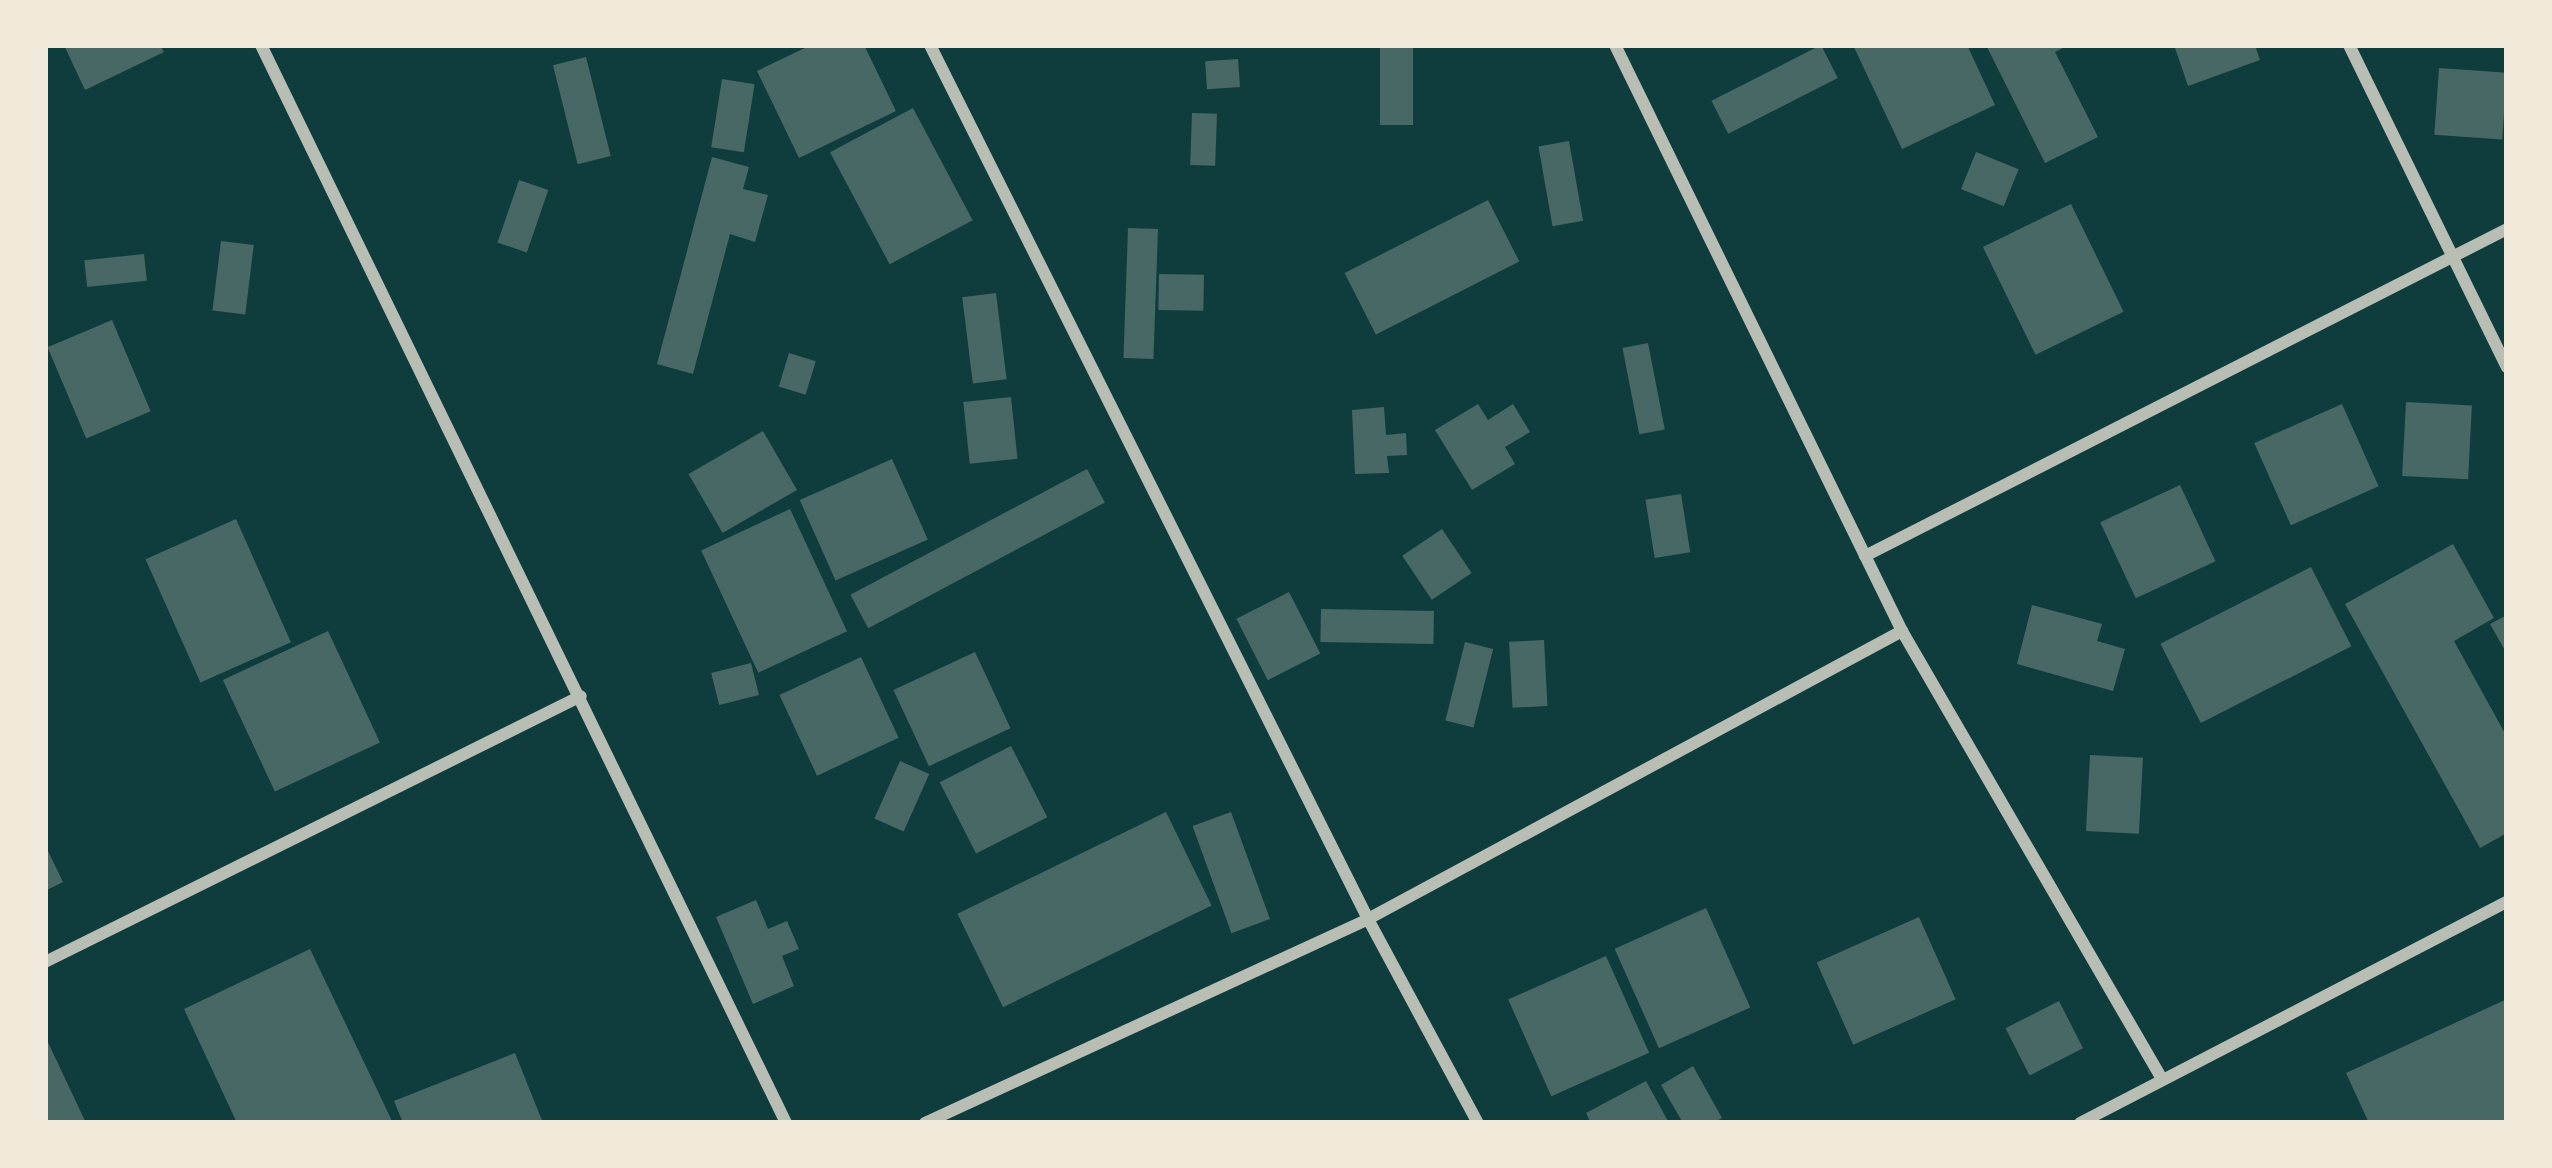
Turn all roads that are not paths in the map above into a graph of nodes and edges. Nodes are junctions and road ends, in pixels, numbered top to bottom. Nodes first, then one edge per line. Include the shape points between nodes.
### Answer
1 (261, 45) edge
2 (930, 45) edge
3 (1615, 45) edge
4 (2349, 45) edge
5 (2507, 229) edge
6 (2452, 256) junction
7 (2507, 367) edge
8 (1864, 556) junction
9 (1902, 631) junction
10 (581, 696) junction
11 (2507, 902) edge
12 (1368, 919) junction
13 (45, 962) edge
14 (2162, 1079) junction
15 (786, 1123) edge
16 (925, 1123) edge
17 (1478, 1123) edge
18 (2080, 1123) edge

1 - 10 street
2 - 12 street
3 - 8 street
4 - 6 street
5 - 6 street
6 - 7 street
6 - 8 street
8 - 9 street
9 - 12 street
9 - 14 street
10 - 13 street
10 - 15 street
11 - 14 street
12 - 16 street
12 - 17 street
14 - 18 street

